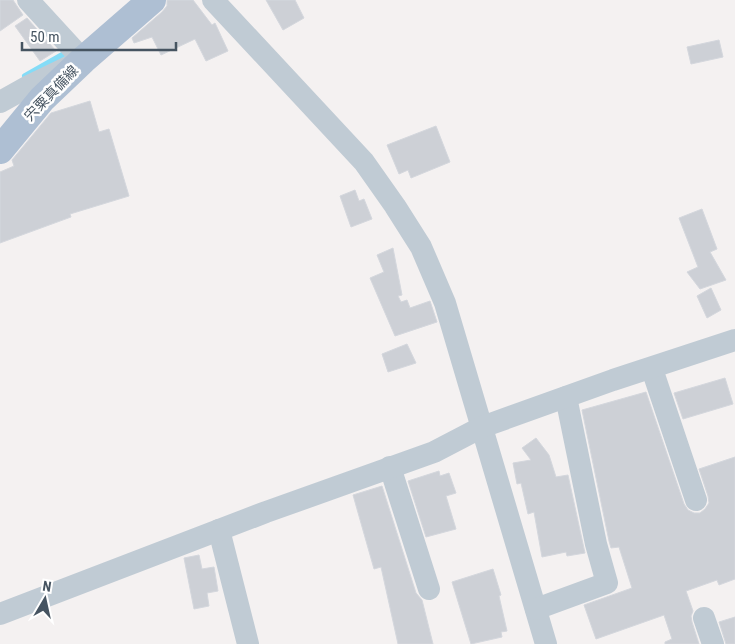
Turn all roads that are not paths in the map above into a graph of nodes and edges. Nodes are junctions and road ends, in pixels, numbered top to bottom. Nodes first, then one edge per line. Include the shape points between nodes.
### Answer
1 (28, 0) edge
2 (152, 0) edge
3 (213, 0) edge
4 (77, 53) junction
5 (0, 102) edge
6 (0, 150) edge
7 (735, 340) edge
8 (652, 369) junction
9 (566, 397) junction
10 (482, 428) junction
11 (390, 467) junction
12 (696, 500) dead end
13 (219, 530) junction
14 (429, 589) dead end
15 (536, 609) junction
16 (0, 614) edge
17 (704, 618) dead end
18 (248, 644) edge
19 (546, 644) edge
20 (713, 644) edge

1 - 4 street
2 - 4 main road, 宍粟真備線
3 - 10 street via 364,162 421,246 445,302
4 - 5 street
4 - 6 main road, 宍粟真備線
7 - 8 street
8 - 9 street
8 - 12 street
9 - 10 street
9 - 15 street via 607,583
10 - 11 street via 434,452
10 - 15 street
11 - 13 street
11 - 14 street
13 - 16 street
13 - 18 street
15 - 19 street
17 - 20 street

